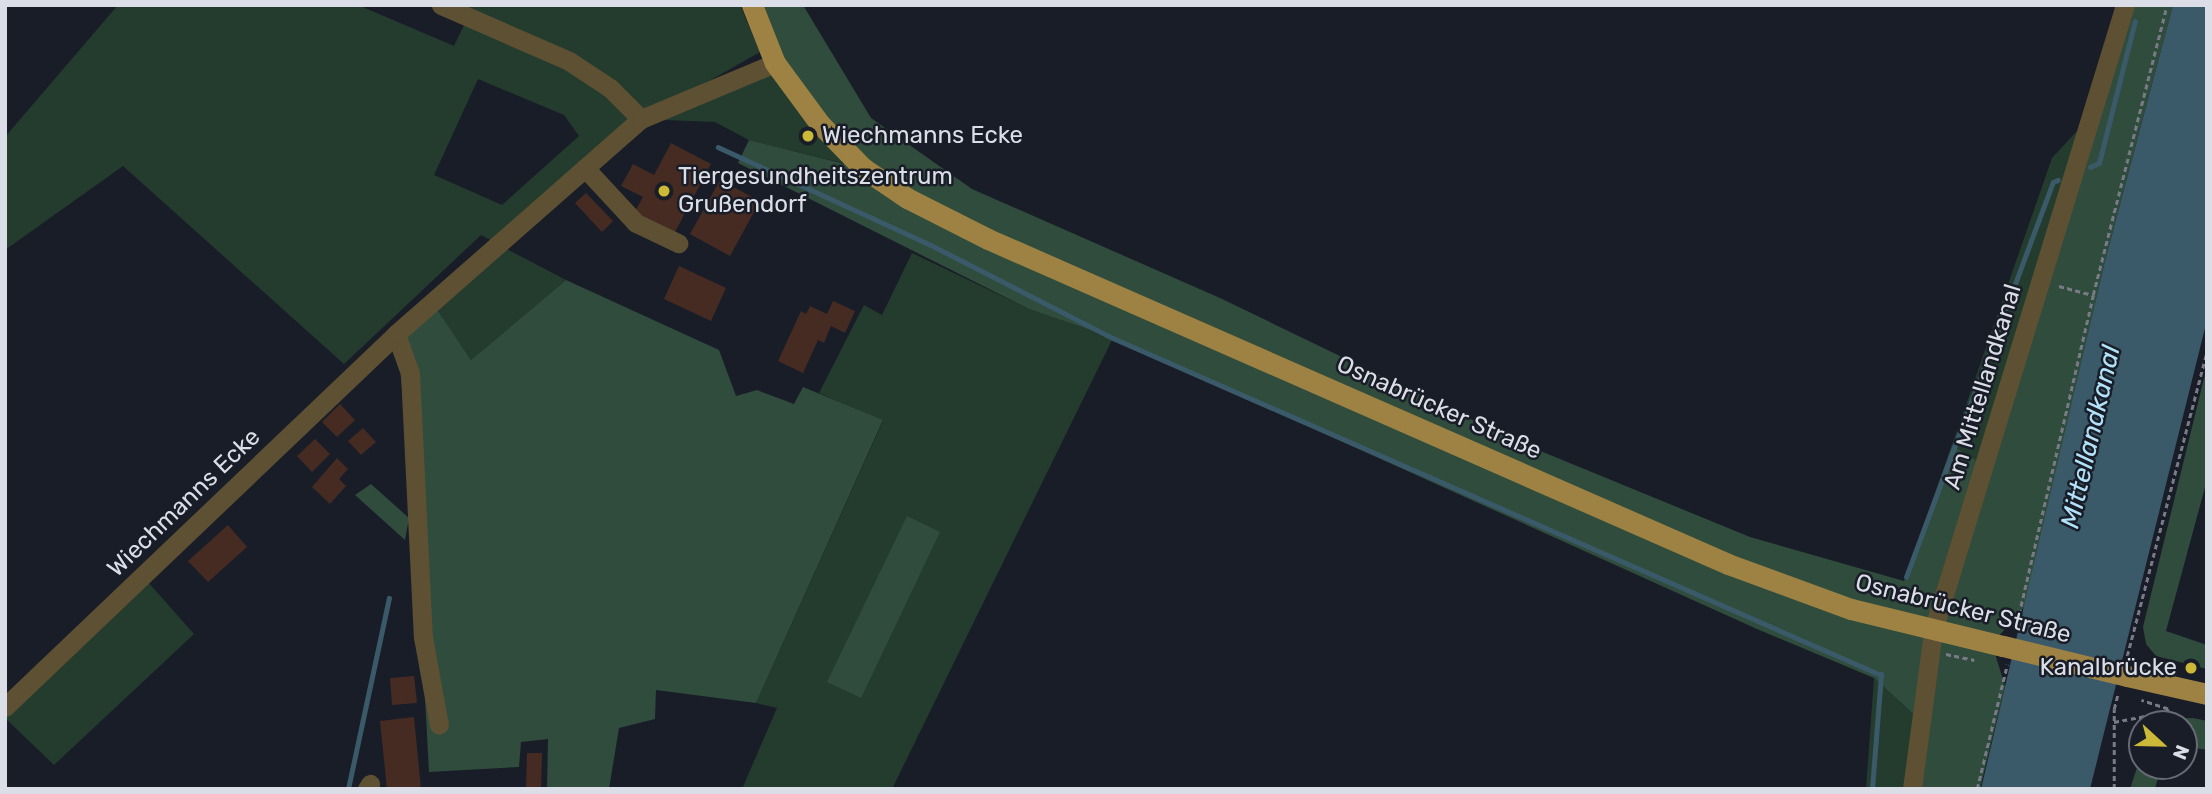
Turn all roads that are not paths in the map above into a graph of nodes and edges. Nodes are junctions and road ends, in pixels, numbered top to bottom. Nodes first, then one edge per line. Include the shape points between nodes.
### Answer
1 (441, 5) edge
2 (752, 5) edge
3 (2125, 5) edge
4 (775, 63) junction
5 (641, 119) junction
6 (585, 168) junction
7 (678, 243) dead end
8 (396, 334) junction
9 (1932, 641) junction
10 (2207, 694) edge
11 (5, 707) edge
12 (439, 725) dead end
13 (1912, 789) edge

1 - 5 street via 569,61 610,88
2 - 4 main road, Osnabrücker Straße
3 - 9 street, Am Mittellandkanal
4 - 5 street, Wiechmanns Ecke
4 - 9 main road, Osnabrücker Straße via 820,124 863,168 907,198 988,239 1728,564
5 - 6 street, Wiechmanns Ecke
6 - 7 street via 633,221
6 - 8 street, Wiechmanns Ecke
8 - 11 street, Wiechmanns Ecke
8 - 12 street via 410,373 423,637
9 - 10 main road, Osnabrücker Straße, bridge via 2008,647 2125,680
9 - 13 street, Am Mittellandkanal

